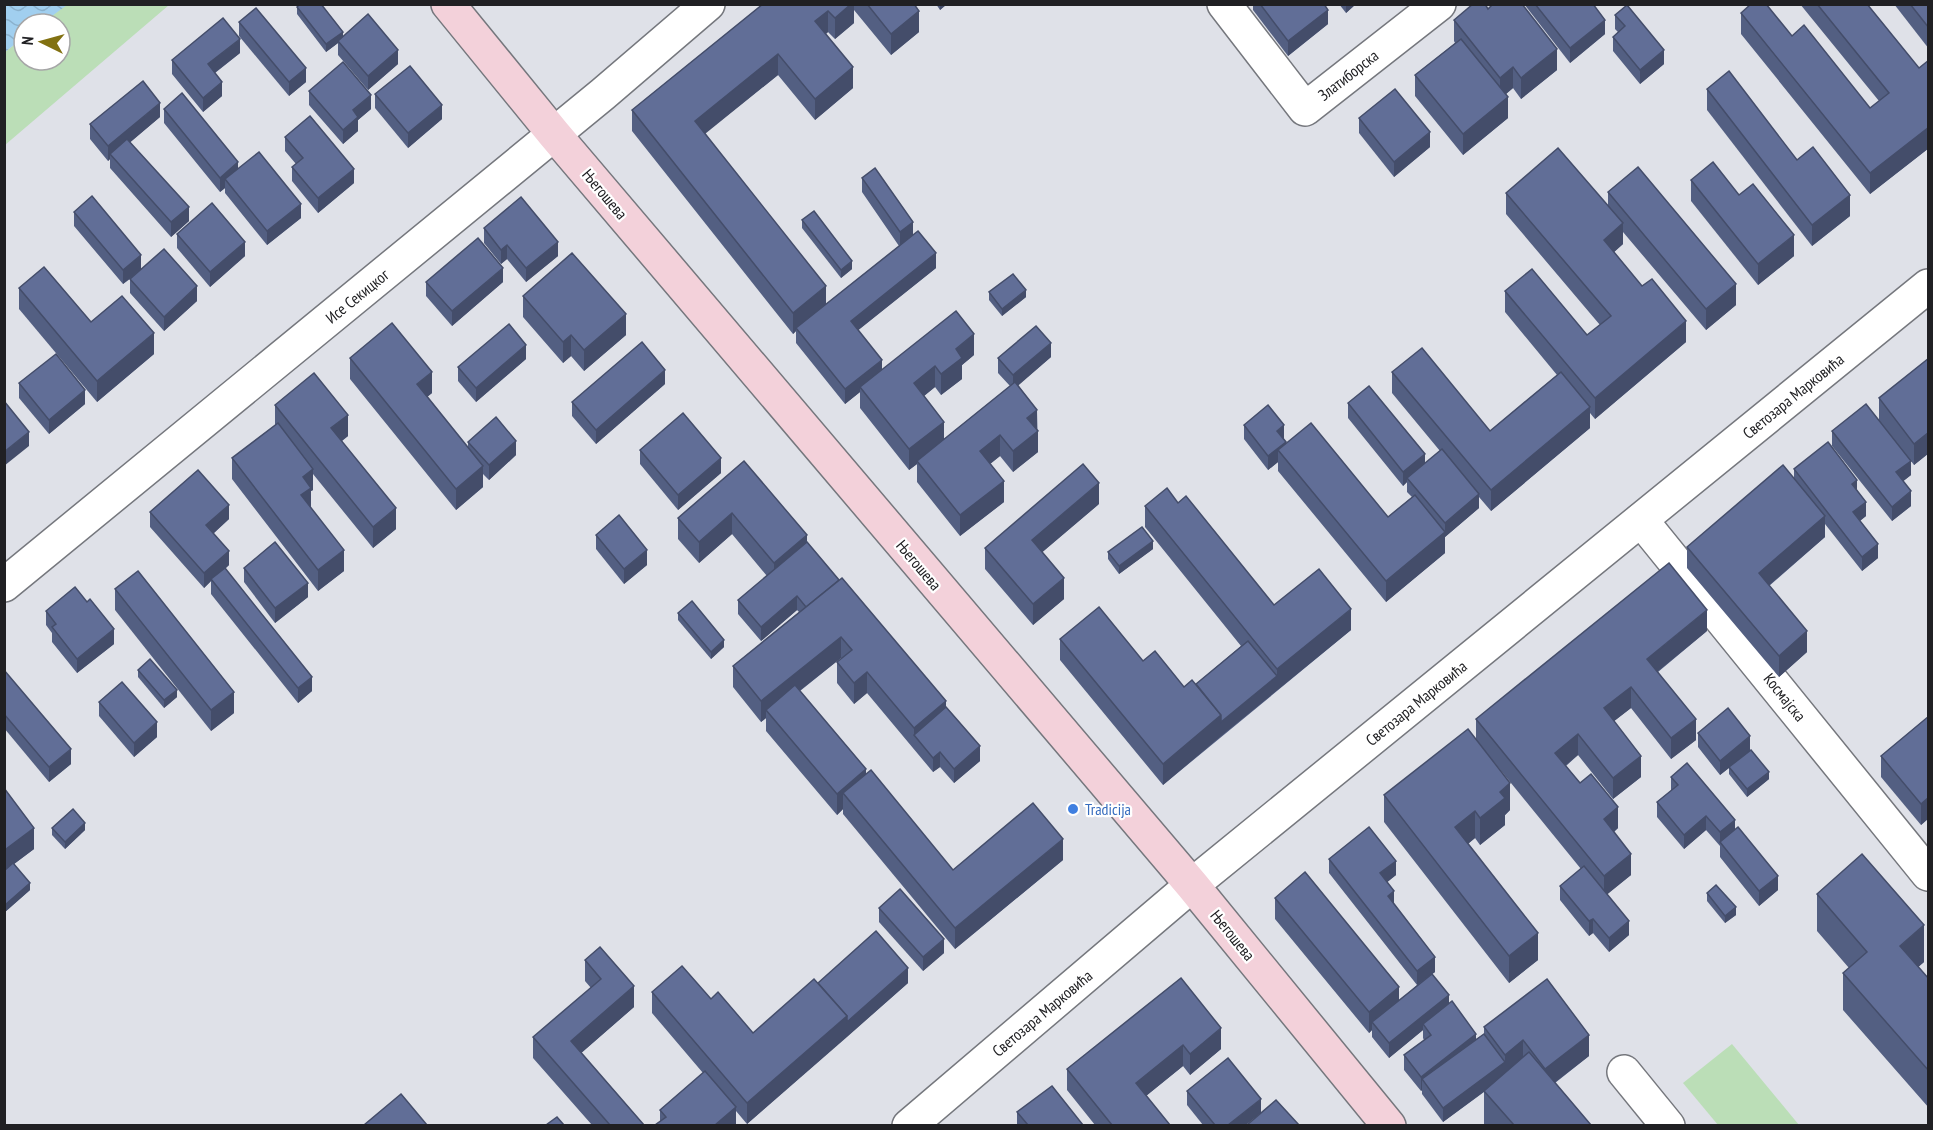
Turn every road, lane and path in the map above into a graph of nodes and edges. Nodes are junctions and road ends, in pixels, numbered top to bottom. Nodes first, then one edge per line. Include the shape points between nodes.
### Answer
1 (448, 4) edge
2 (708, 4) edge
3 (1224, 4) edge
4 (1439, 4) edge
5 (554, 134) junction
6 (1929, 286) edge
7 (1641, 520) junction
8 (4, 585) edge
9 (1927, 868) edge
10 (1192, 885) junction
11 (1624, 1072) dead end
12 (909, 1125) edge
13 (1389, 1125) edge
14 (1668, 1125) edge

1 - 5 street, Његошева
2 - 5 street, Исе Секицког
3 - 4 street, Златиборска via 1305,109
5 - 8 street, Исе Секицког
5 - 10 street, Његошева
6 - 7 street, Светозара Марковића
7 - 9 street, Космајска
7 - 10 street, Светозара Марковића
10 - 12 street, Светозара Марковића
10 - 13 street, Његошева
11 - 14 street

